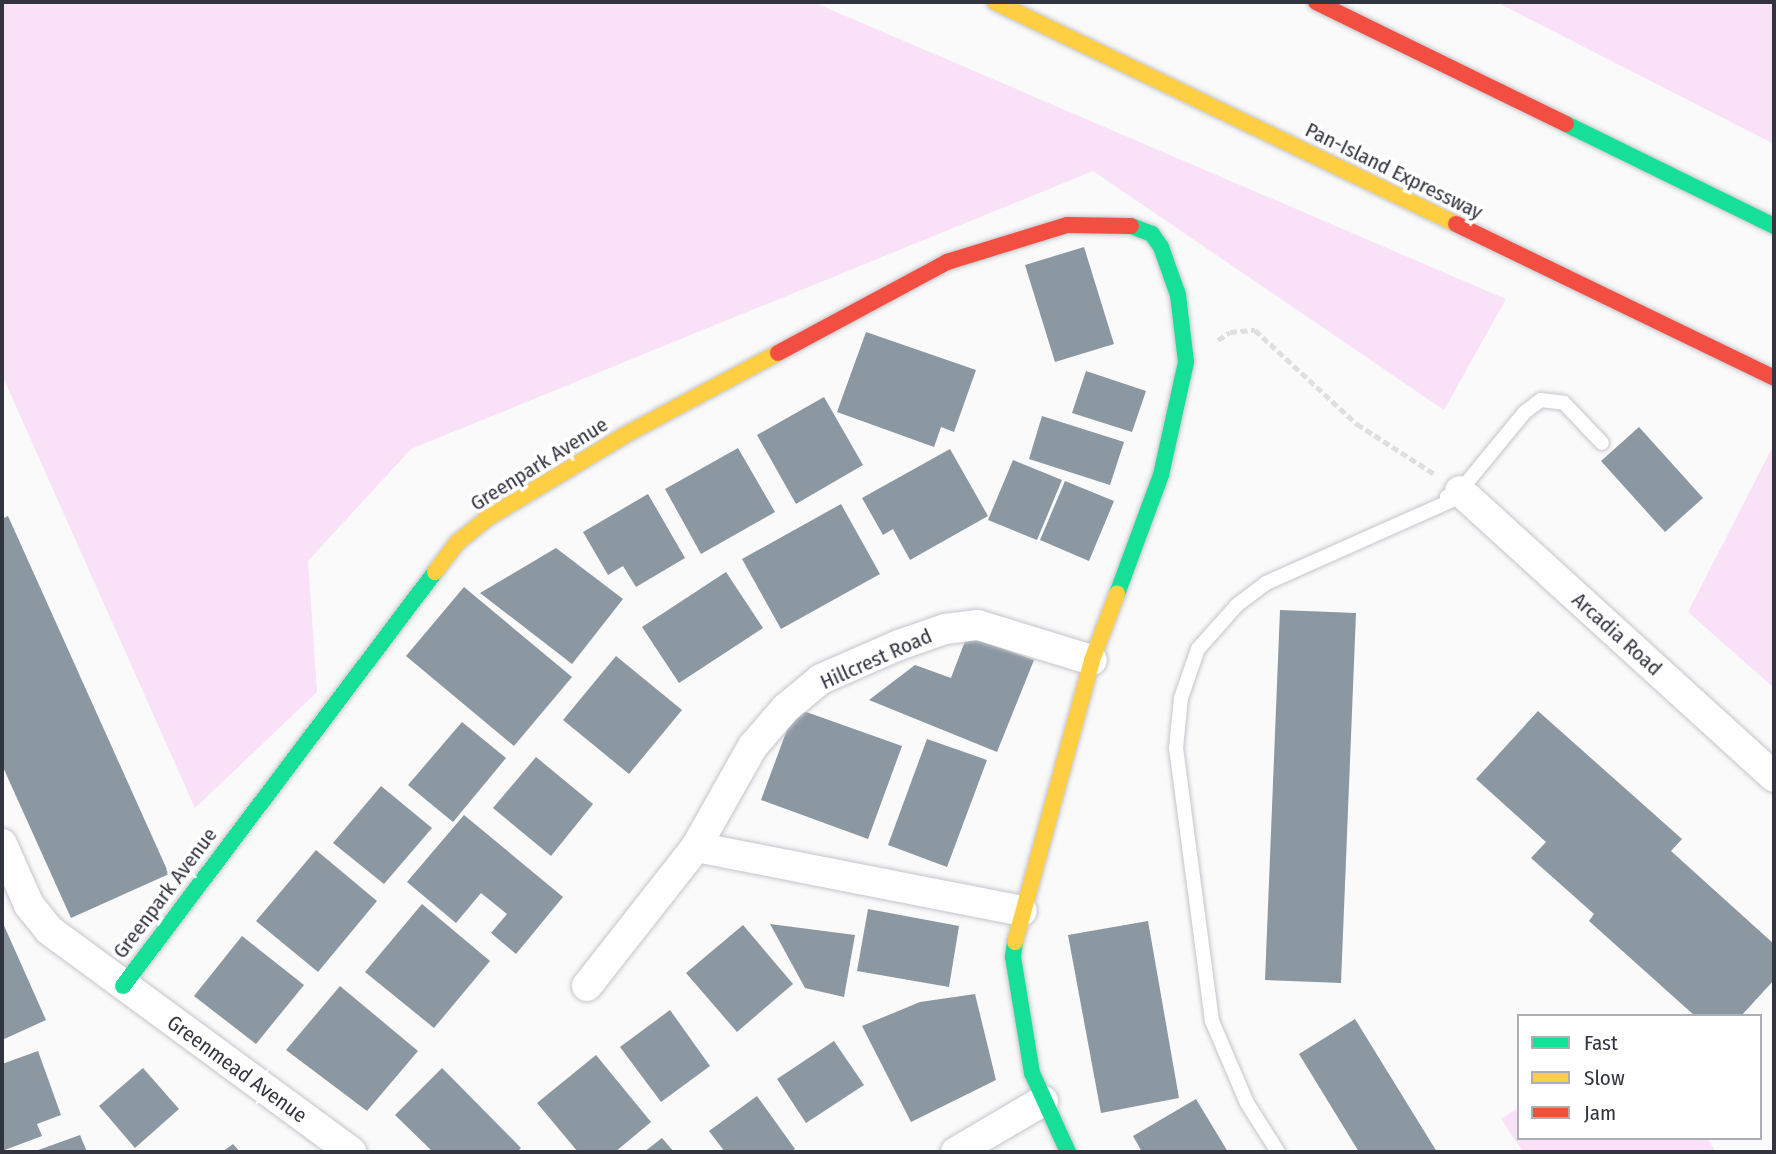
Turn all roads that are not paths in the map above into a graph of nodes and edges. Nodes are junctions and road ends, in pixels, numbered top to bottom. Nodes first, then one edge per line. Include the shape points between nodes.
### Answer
1 (995, 2) edge
2 (1316, 2) edge
3 (1774, 226) edge
4 (1774, 378) edge
5 (1602, 443) dead end
6 (1460, 491) junction
7 (1092, 660) junction
8 (1774, 778) edge
9 (2, 845) edge
10 (696, 847) junction
11 (1022, 911) junction
12 (122, 986) junction
13 (587, 986) dead end
14 (1043, 1101) junction
15 (351, 1152) edge
16 (956, 1152) edge
17 (1068, 1152) edge
18 (1278, 1152) edge

1 - 4 main road, Pan-Island Expressway
2 - 3 main road
5 - 6 lane via 1564,403 1541,400 1525,412
6 - 8 street, Arcadia Road
6 - 18 lane via 1447,497 1452,500 1266,583 1237,605 1198,649 1181,698 1176,748 1212,1021 1247,1103
7 - 10 street, Hillcrest Road via 978,625 945,629 821,679 786,708 753,746
7 - 11 main road
7 - 12 main road, Greenpark Avenue via 1161,475 1186,362 1178,295 1161,247 1152,234 1127,224 1067,225 947,262 625,435 486,519 458,542
9 - 12 street, Greenmead Avenue via 29,905 49,929
10 - 11 street
10 - 13 street, Hillcrest Road
11 - 14 main road via 1013,957 1032,1073
12 - 15 street, Greenmead Avenue
14 - 16 street
14 - 17 main road

